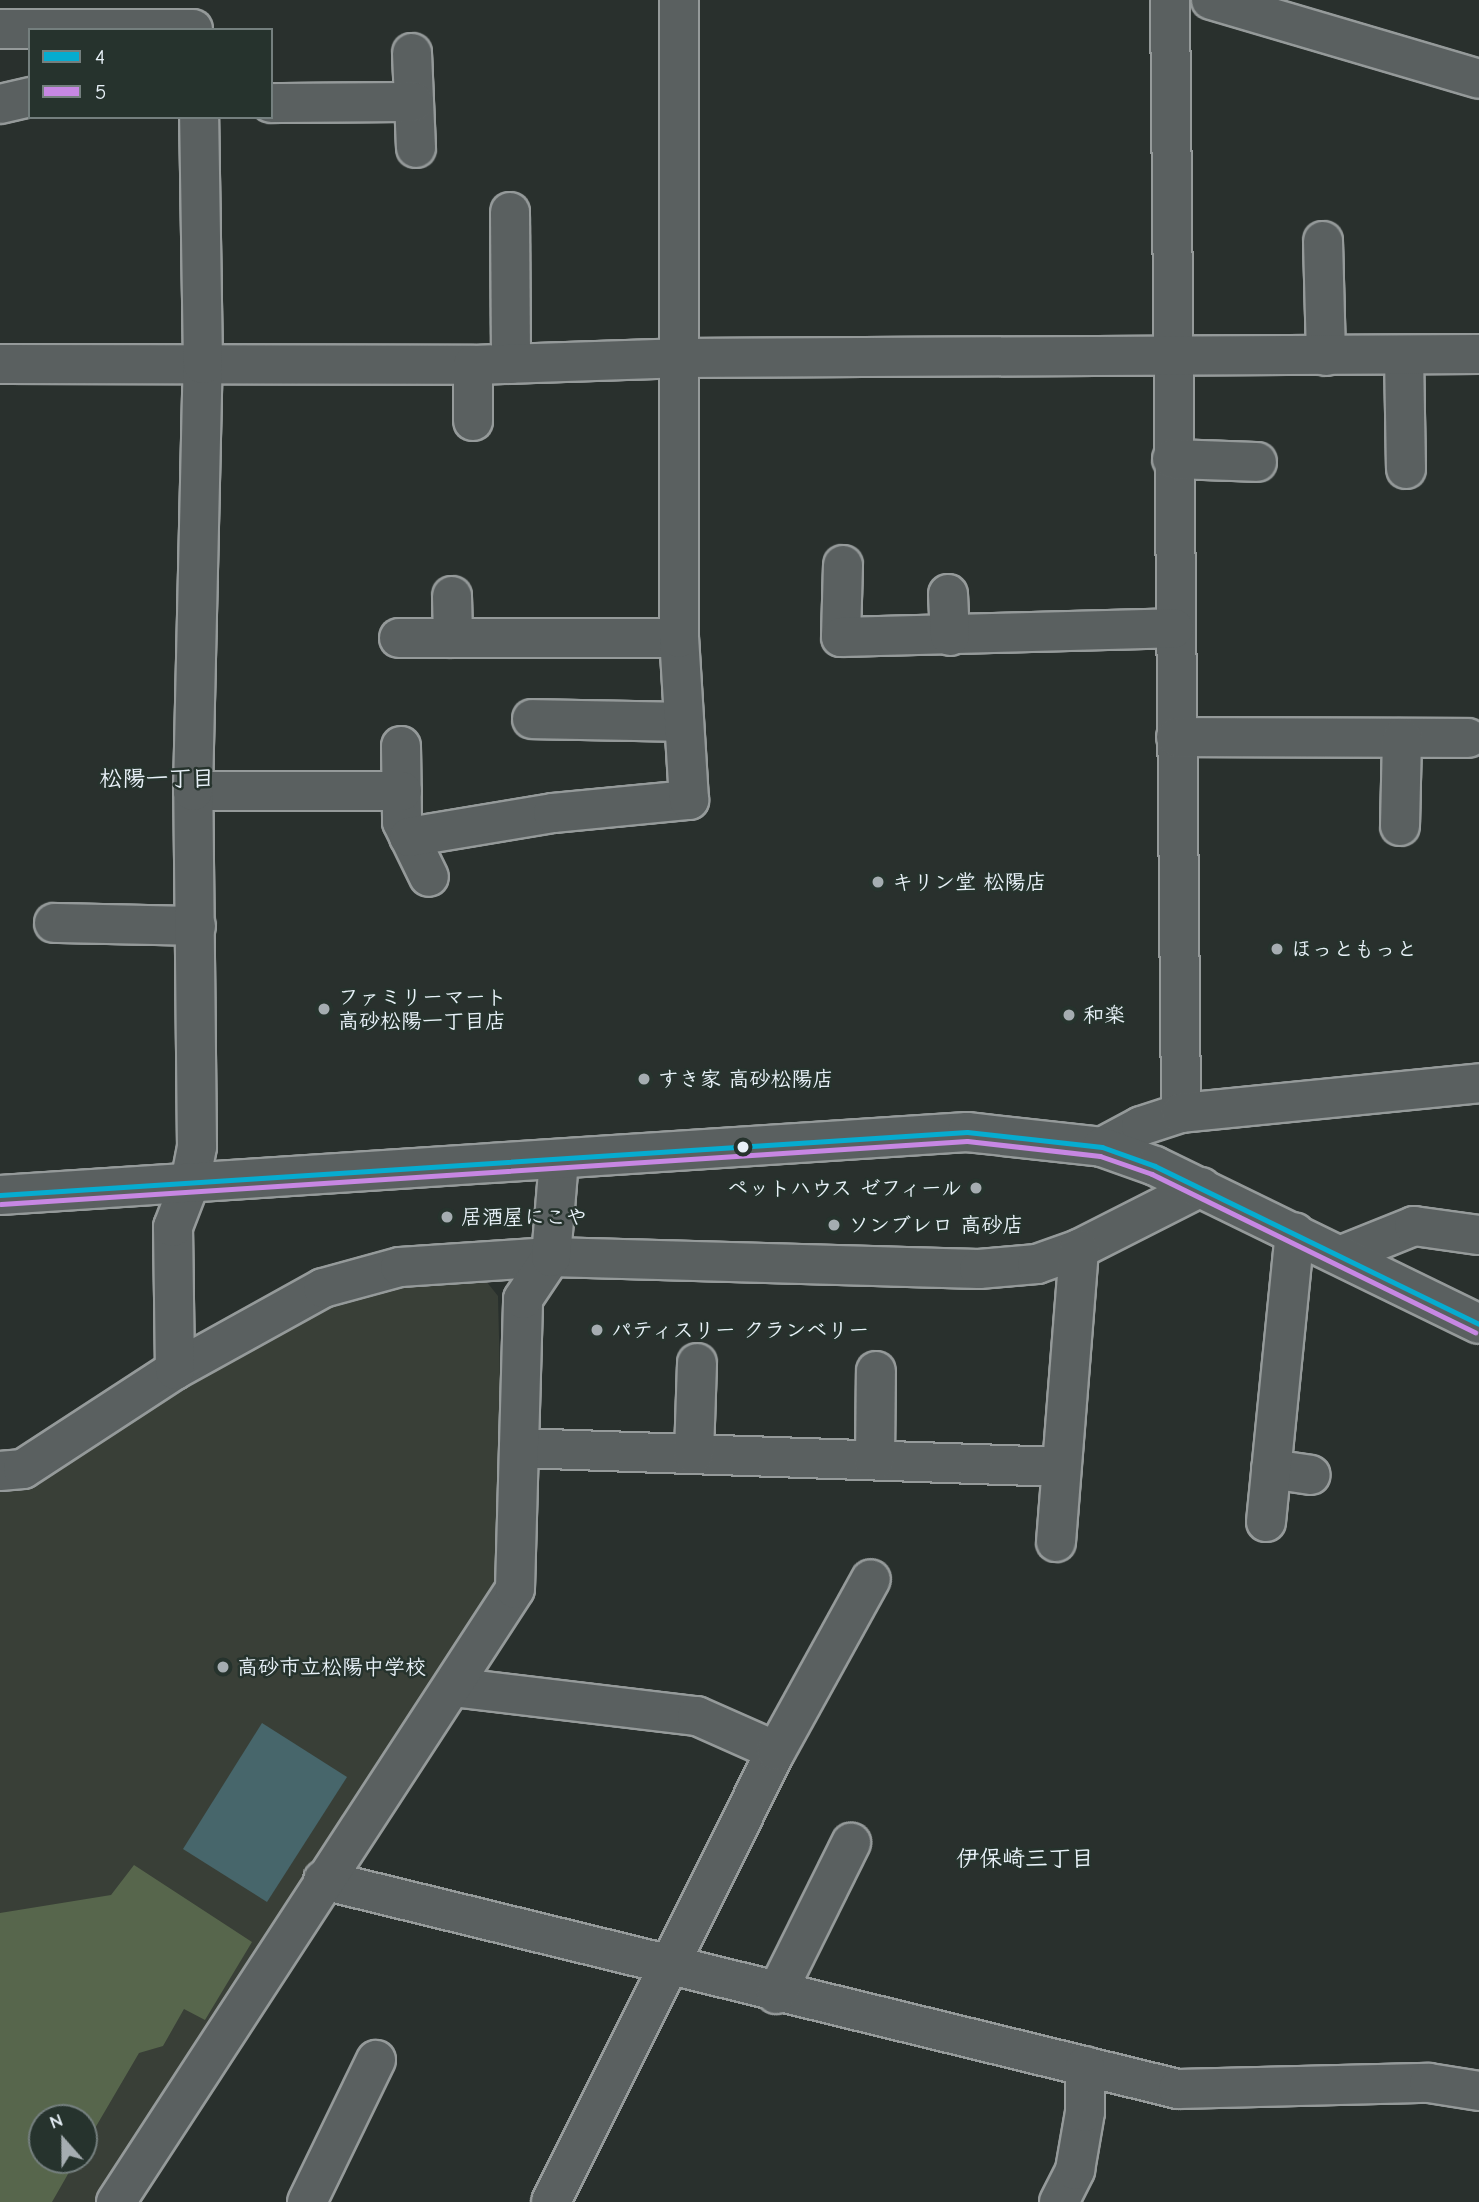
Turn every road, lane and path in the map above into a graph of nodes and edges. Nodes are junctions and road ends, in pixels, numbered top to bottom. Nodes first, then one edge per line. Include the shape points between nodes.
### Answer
1 (679, 0) edge
2 (1170, 0) edge
3 (1211, 0) edge
4 (193, 19) edge
5 (0, 29) edge
6 (412, 53) dead end
7 (1479, 79) edge
8 (28, 97) edge
9 (414, 102) junction
10 (273, 103) edge
11 (0, 104) edge
12 (199, 119) edge
13 (416, 148) dead end
14 (510, 212) dead end
15 (1323, 241) dead end
16 (1479, 354) edge
17 (1404, 355) junction
18 (1326, 356) junction
19 (1170, 357) junction
20 (679, 358) junction
21 (0, 364) edge
22 (203, 364) junction
23 (511, 364) junction
24 (473, 365) junction
25 (473, 421) dead end
26 (1172, 459) junction
27 (1256, 462) dead end
28 (1406, 469) dead end
29 (843, 565) dead end
30 (948, 594) dead end
31 (452, 597) dead end
32 (1174, 628) junction
33 (950, 636) junction
34 (399, 638) dead end
35 (453, 638) junction
36 (678, 638) junction
37 (532, 719) dead end
38 (683, 722) junction
39 (1176, 737) junction
40 (1402, 738) junction
41 (1468, 738) dead end
42 (401, 746) dead end
43 (193, 791) junction
44 (402, 791) junction
45 (1400, 826) dead end
46 (409, 837) junction
47 (429, 877) dead end
48 (54, 923) dead end
49 (196, 926) junction
50 (1479, 1083) edge
51 (1181, 1113) junction
52 (1102, 1147) junction
53 (559, 1160) junction
54 (190, 1183) junction
55 (1201, 1187) junction
56 (0, 1195) edge
57 (1294, 1232) junction
58 (1479, 1235) edge
59 (1079, 1249) junction
60 (1342, 1255) junction
61 (551, 1257) junction
62 (1479, 1324) edge
63 (697, 1363) dead end
64 (175, 1370) junction
65 (876, 1371) dead end
66 (519, 1448) junction
67 (694, 1454) junction
68 (875, 1460) junction
69 (1060, 1467) junction
70 (1271, 1469) junction
71 (0, 1471) edge
72 (1311, 1475) dead end
73 (1265, 1522) dead end
74 (1056, 1542) dead end
75 (871, 1579) dead end
76 (452, 1687) junction
77 (776, 1751) junction
78 (851, 1843) dead end
79 (323, 1881) junction
80 (667, 1967) junction
81 (776, 1993) junction
82 (376, 2060) dead end
83 (1085, 2066) junction
84 (1479, 2091) edge
85 (117, 2202) edge
86 (307, 2202) edge
87 (551, 2202) edge
88 (1059, 2202) edge

1 - 20 street
2 - 19 street
3 - 7 street
4 - 5 street
6 - 9 street
8 - 11 street
9 - 10 street
9 - 13 street
12 - 22 street
14 - 23 street
15 - 18 street
16 - 17 street
17 - 18 street
17 - 28 street
18 - 19 street
19 - 20 street
19 - 26 street
20 - 23 street
20 - 36 street
21 - 22 street
22 - 24 street
22 - 43 street
23 - 24 street
24 - 25 street
26 - 27 street
26 - 32 street
29 - 33 street via 841,637
30 - 33 street
31 - 35 street
32 - 33 street
32 - 39 street
34 - 35 street
35 - 36 street
36 - 38 street
37 - 38 street
38 - 46 street via 689,800 553,813
39 - 40 street
39 - 51 street
40 - 41 street
40 - 45 street
42 - 44 street
43 - 44 street
43 - 49 street
44 - 46 street via 402,822
46 - 47 street
48 - 49 street
49 - 54 street via 197,1147
50 - 51 street
51 - 52 street via 1141,1126
52 - 53 street via 967,1132
52 - 55 street
53 - 54 street
53 - 61 street
54 - 56 street
54 - 64 street via 173,1227
55 - 57 street
55 - 59 street
57 - 60 street
57 - 70 street
58 - 60 street via 1414,1226
59 - 61 street via 1037,1264 979,1269
59 - 69 street
60 - 62 street
61 - 64 street via 400,1267 323,1288
61 - 66 street via 523,1298
63 - 67 street
64 - 71 street via 23,1469
65 - 68 street
66 - 67 street
66 - 76 street via 515,1589
67 - 68 street
68 - 69 street
69 - 74 street
70 - 72 street
70 - 73 street
75 - 77 street
76 - 77 street via 698,1716
76 - 79 street
77 - 80 street
78 - 81 street
79 - 80 street
79 - 85 street
80 - 81 street
80 - 87 street
81 - 83 street
82 - 86 street
83 - 84 street via 1178,2089 1429,2083
83 - 88 street via 1085,2112 1075,2170

